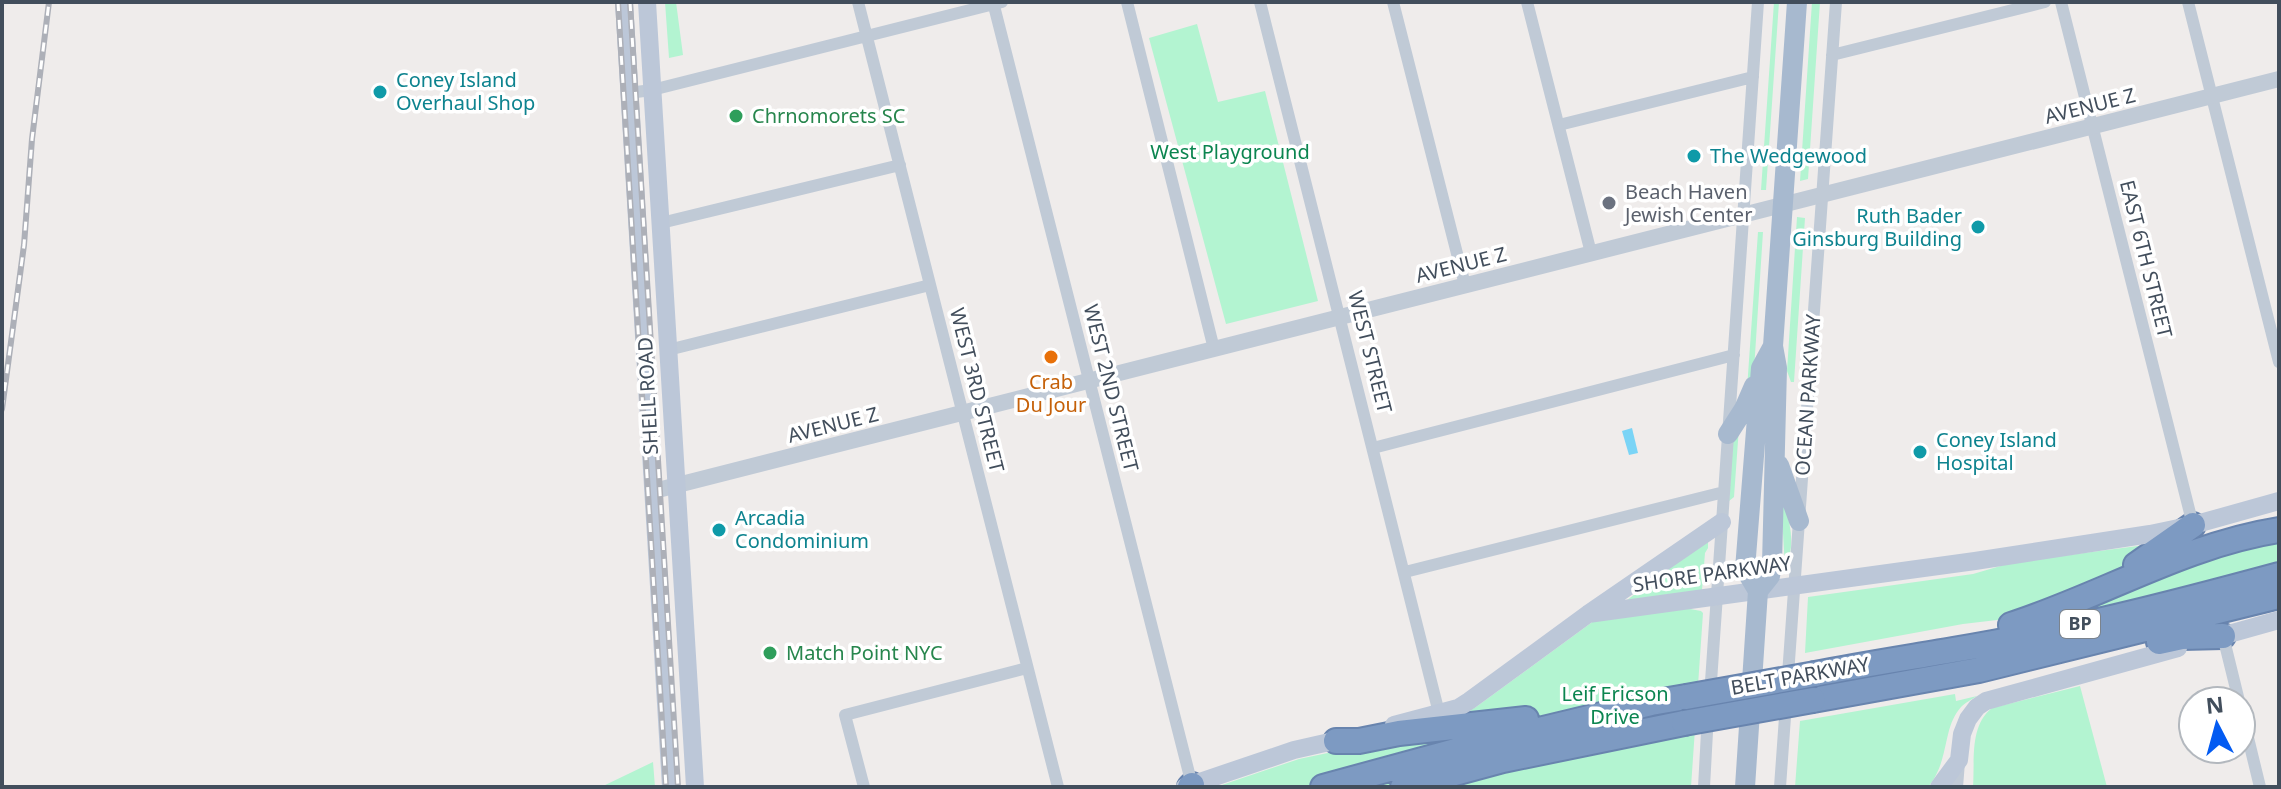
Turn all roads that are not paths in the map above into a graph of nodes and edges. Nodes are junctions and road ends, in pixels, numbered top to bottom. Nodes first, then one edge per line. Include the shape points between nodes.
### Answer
1 (624, 2) edge
2 (647, 2) edge
3 (858, 2) edge
4 (1127, 2) edge
5 (1260, 2) edge
6 (1393, 2) edge
7 (1542, 2) edge
8 (1758, 2) edge
9 (1797, 2) edge
10 (1836, 2) edge
11 (2045, 2) edge
12 (2061, 2) edge
13 (2188, 2) edge
14 (996, 3) edge
15 (1528, 4) edge
16 (867, 36) junction
17 (1832, 55) junction
18 (1753, 77) junction
19 (2279, 79) edge
20 (652, 90) junction
21 (628, 93) junction
22 (2212, 96) junction
23 (1559, 125) junction
24 (2092, 126) junction
25 (900, 165) junction
26 (1822, 195) junction
27 (1783, 205) junction
28 (1743, 214) junction
29 (661, 223) junction
30 (1591, 253) junction
31 (930, 285) junction
32 (1465, 285) junction
33 (1340, 317) junction
34 (1773, 346) junction
35 (1214, 349) junction
36 (668, 350) junction
37 (1734, 355) junction
38 (2279, 362) edge
39 (1761, 368) junction
40 (1089, 381) junction
41 (963, 413) junction
42 (1728, 434) junction
43 (1373, 448) junction
44 (1774, 451) junction
45 (675, 486) junction
46 (654, 491) junction
47 (1724, 492) junction
48 (2279, 501) edge
49 (1799, 521) junction
50 (1722, 522) junction
51 (2193, 525) junction
52 (2279, 530) edge
53 (1405, 572) junction
54 (2279, 575) edge
55 (1795, 585) junction
56 (2102, 588) junction
57 (1758, 591) junction
58 (1717, 596) junction
59 (2279, 596) edge
60 (1588, 614) junction
61 (2279, 620) edge
62 (2223, 636) junction
63 (1878, 662) junction
64 (1027, 668) junction
65 (1979, 670) junction
66 (2235, 685) edge
67 (1651, 703) junction
68 (1439, 713) junction
69 (1628, 734) junction
70 (1336, 741) junction
71 (1959, 760) junction
72 (2255, 765) edge
73 (1189, 786) edge
74 (671, 787) edge
75 (695, 787) edge
76 (864, 787) edge
77 (1058, 787) edge
78 (1323, 787) edge
79 (1403, 787) edge
80 (1448, 787) edge
81 (1704, 787) edge
82 (1745, 787) edge
83 (1780, 787) edge
84 (1939, 787) edge
85 (1957, 787) edge
86 (2260, 787) edge

1 - 21 main road, SHELL ROAD
2 - 20 main road, SHELL ROAD
3 - 16 street, WEST 3RD STREET
4 - 35 street
5 - 33 street, WEST STREET
6 - 32 street
7 - 15 street
8 - 18 street
9 - 27 main road, OCEAN PARKWAY
10 - 17 street, OCEAN PARKWAY
11 - 17 street
12 - 24 street, EAST 6TH STREET
13 - 22 street
14 - 16 street
14 - 40 street, WEST 2ND STREET
15 - 23 street
16 - 20 street
16 - 25 street, WEST 3RD STREET
17 - 26 street, OCEAN PARKWAY
18 - 23 street
18 - 28 street
19 - 22 street, AVENUE Z
20 - 21 street
20 - 29 main road, SHELL ROAD
21 - 46 main road, SHELL ROAD
22 - 24 street, AVENUE Z
22 - 38 street
23 - 30 street
24 - 26 street, AVENUE Z
24 - 51 street, EAST 6TH STREET
25 - 29 street
25 - 31 street, WEST 3RD STREET
26 - 27 street, AVENUE Z
26 - 49 street, OCEAN PARKWAY
27 - 28 street, AVENUE Z
27 - 34 main road, OCEAN PARKWAY
28 - 30 street, AVENUE Z
28 - 37 street
29 - 36 main road, SHELL ROAD
30 - 32 street, AVENUE Z
31 - 36 street
31 - 41 street, WEST 3RD STREET
32 - 33 street, AVENUE Z
33 - 35 street, AVENUE Z
33 - 43 street, WEST STREET
34 - 39 main road, OCEAN PARKWAY
34 - 44 main road, OCEAN PARKWAY
35 - 40 street, AVENUE Z
36 - 45 main road, SHELL ROAD
37 - 42 street
37 - 43 street
39 - 42 main road
39 - 57 main road, OCEAN PARKWAY via 1745,569
40 - 41 street, AVENUE Z
40 - 73 street, WEST 2ND STREET
41 - 45 street, AVENUE Z
41 - 64 street, WEST 3RD STREET
42 - 47 street
43 - 53 street, WEST STREET
44 - 49 main road
44 - 57 main road, OCEAN PARKWAY via 1772,564
45 - 46 street, AVENUE Z
45 - 75 main road, SHELL ROAD
46 - 74 main road, SHELL ROAD
47 - 50 street
47 - 53 street
48 - 51 main road, SHORE PARKWAY
49 - 55 street, OCEAN PARKWAY
50 - 58 street
50 - 60 main road
51 - 55 main road, SHORE PARKWAY
51 - 56 highway
52 - 56 highway via 2191,553
53 - 68 street, WEST STREET
54 - 63 highway, BELT PARKWAY / BP via 2049,631
55 - 57 main road, SHORE PARKWAY
55 - 83 street, OCEAN PARKWAY
56 - 63 highway via 2042,615
57 - 58 main road, SHORE PARKWAY
57 - 82 main road, OCEAN PARKWAY
58 - 60 main road, SHORE PARKWAY
58 - 81 street
59 - 65 highway, BELT PARKWAY / BP
60 - 68 main road, SHORE PARKWAY via 1469,701
61 - 62 main road
62 - 65 highway via 2182,637 2055,663
62 - 66 street
62 - 71 main road via 1986,701 1968,719
63 - 67 highway, BELT PARKWAY / BP, bridge
64 - 76 street via 845,715
64 - 77 street, WEST 3RD STREET
65 - 69 highway, BELT PARKWAY / BP, bridge
67 - 70 highway
67 - 78 highway, BELT PARKWAY / BP
68 - 70 main road, SHORE PARKWAY
69 - 79 highway, BELT PARKWAY / BP
69 - 80 highway
70 - 73 main road, SHORE PARKWAY
71 - 84 main road
71 - 85 street
72 - 86 street

